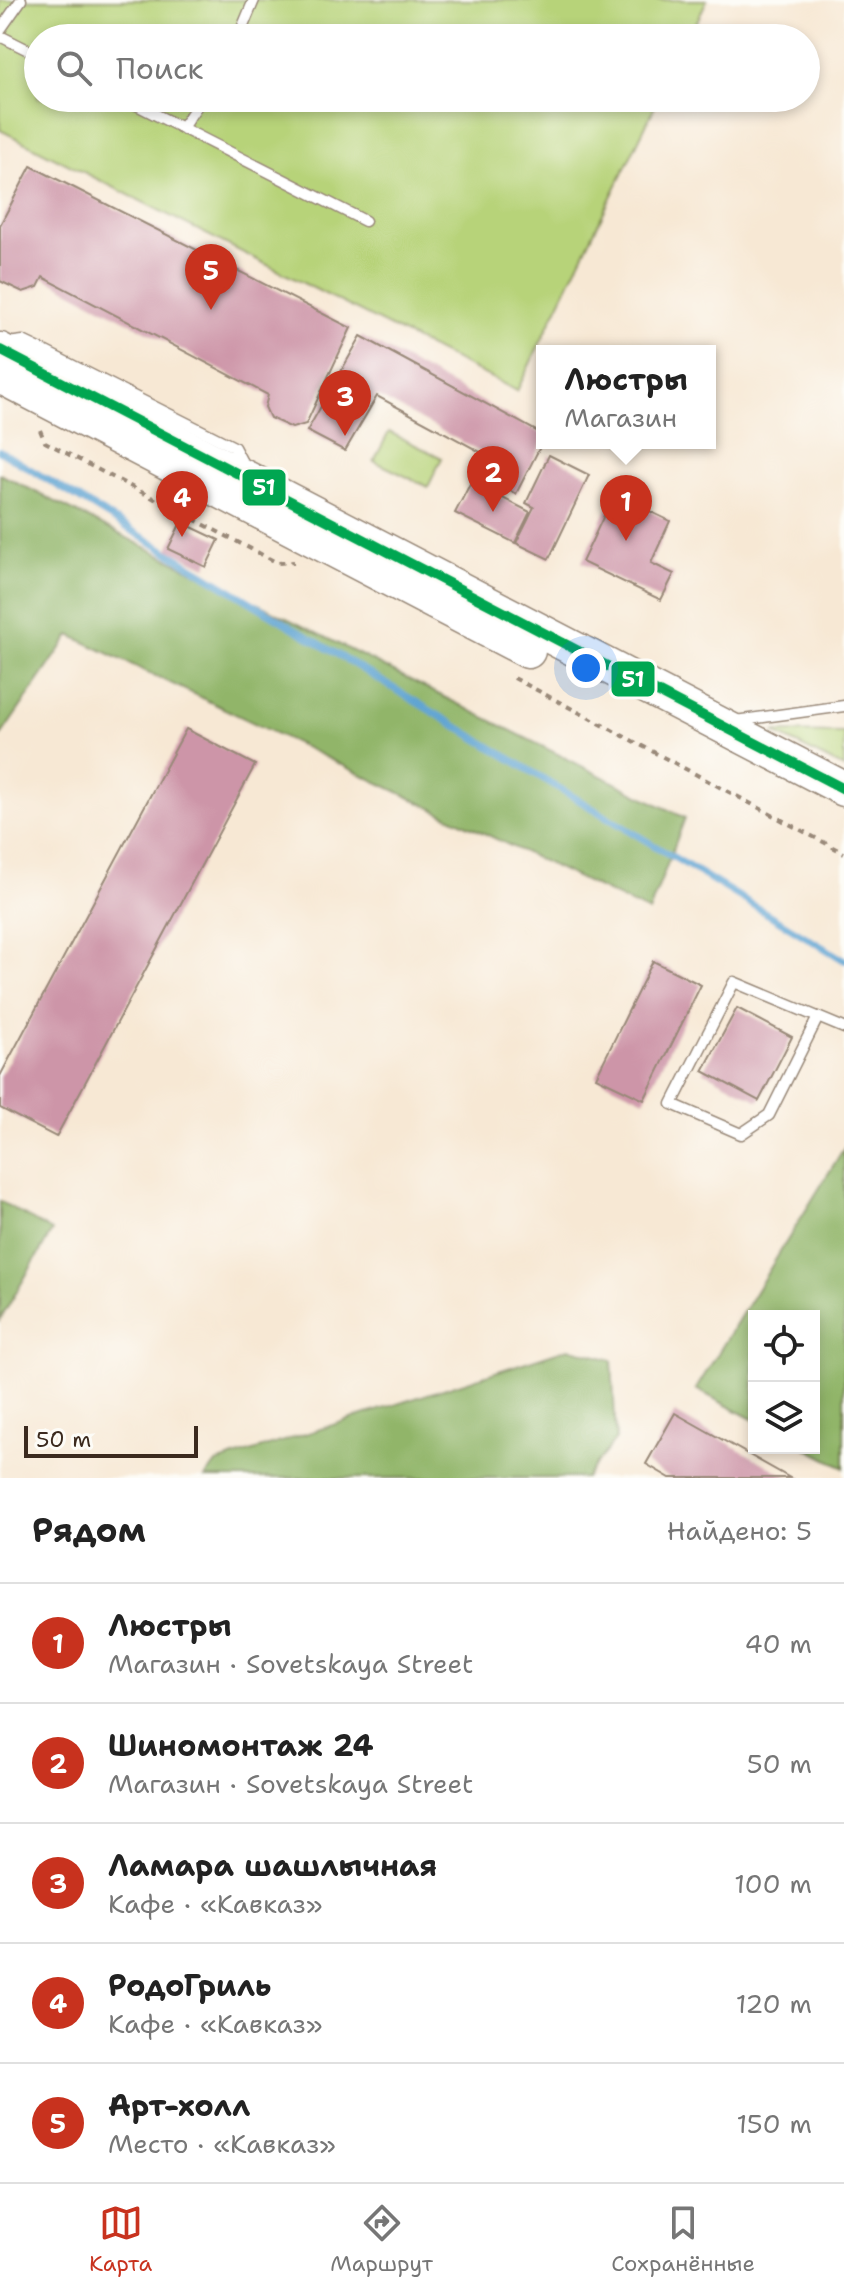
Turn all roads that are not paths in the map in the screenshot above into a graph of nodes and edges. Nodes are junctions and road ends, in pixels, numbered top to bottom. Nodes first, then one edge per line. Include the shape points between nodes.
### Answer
1 (21, 0) edge
2 (254, 0) edge
3 (244, 24) edge
4 (0, 33) edge
5 (24, 47) edge
6 (151, 112) edge
7 (193, 112) edge
8 (182, 128) junction
9 (365, 221) dead end
10 (0, 347) edge
11 (0, 376) edge
12 (844, 706) edge
13 (716, 724) junction
14 (844, 789) edge
15 (844, 814) edge
16 (818, 1017) junction
17 (844, 1028) edge

1 - 4 lane
2 - 3 lane
4 - 5 lane
6 - 8 lane
7 - 8 lane
8 - 9 lane
10 - 13 highway
11 - 15 highway
12 - 13 lane
13 - 14 highway
16 - 16 lane via 734,982 672,1104 741,1134 769,1115
16 - 17 lane

